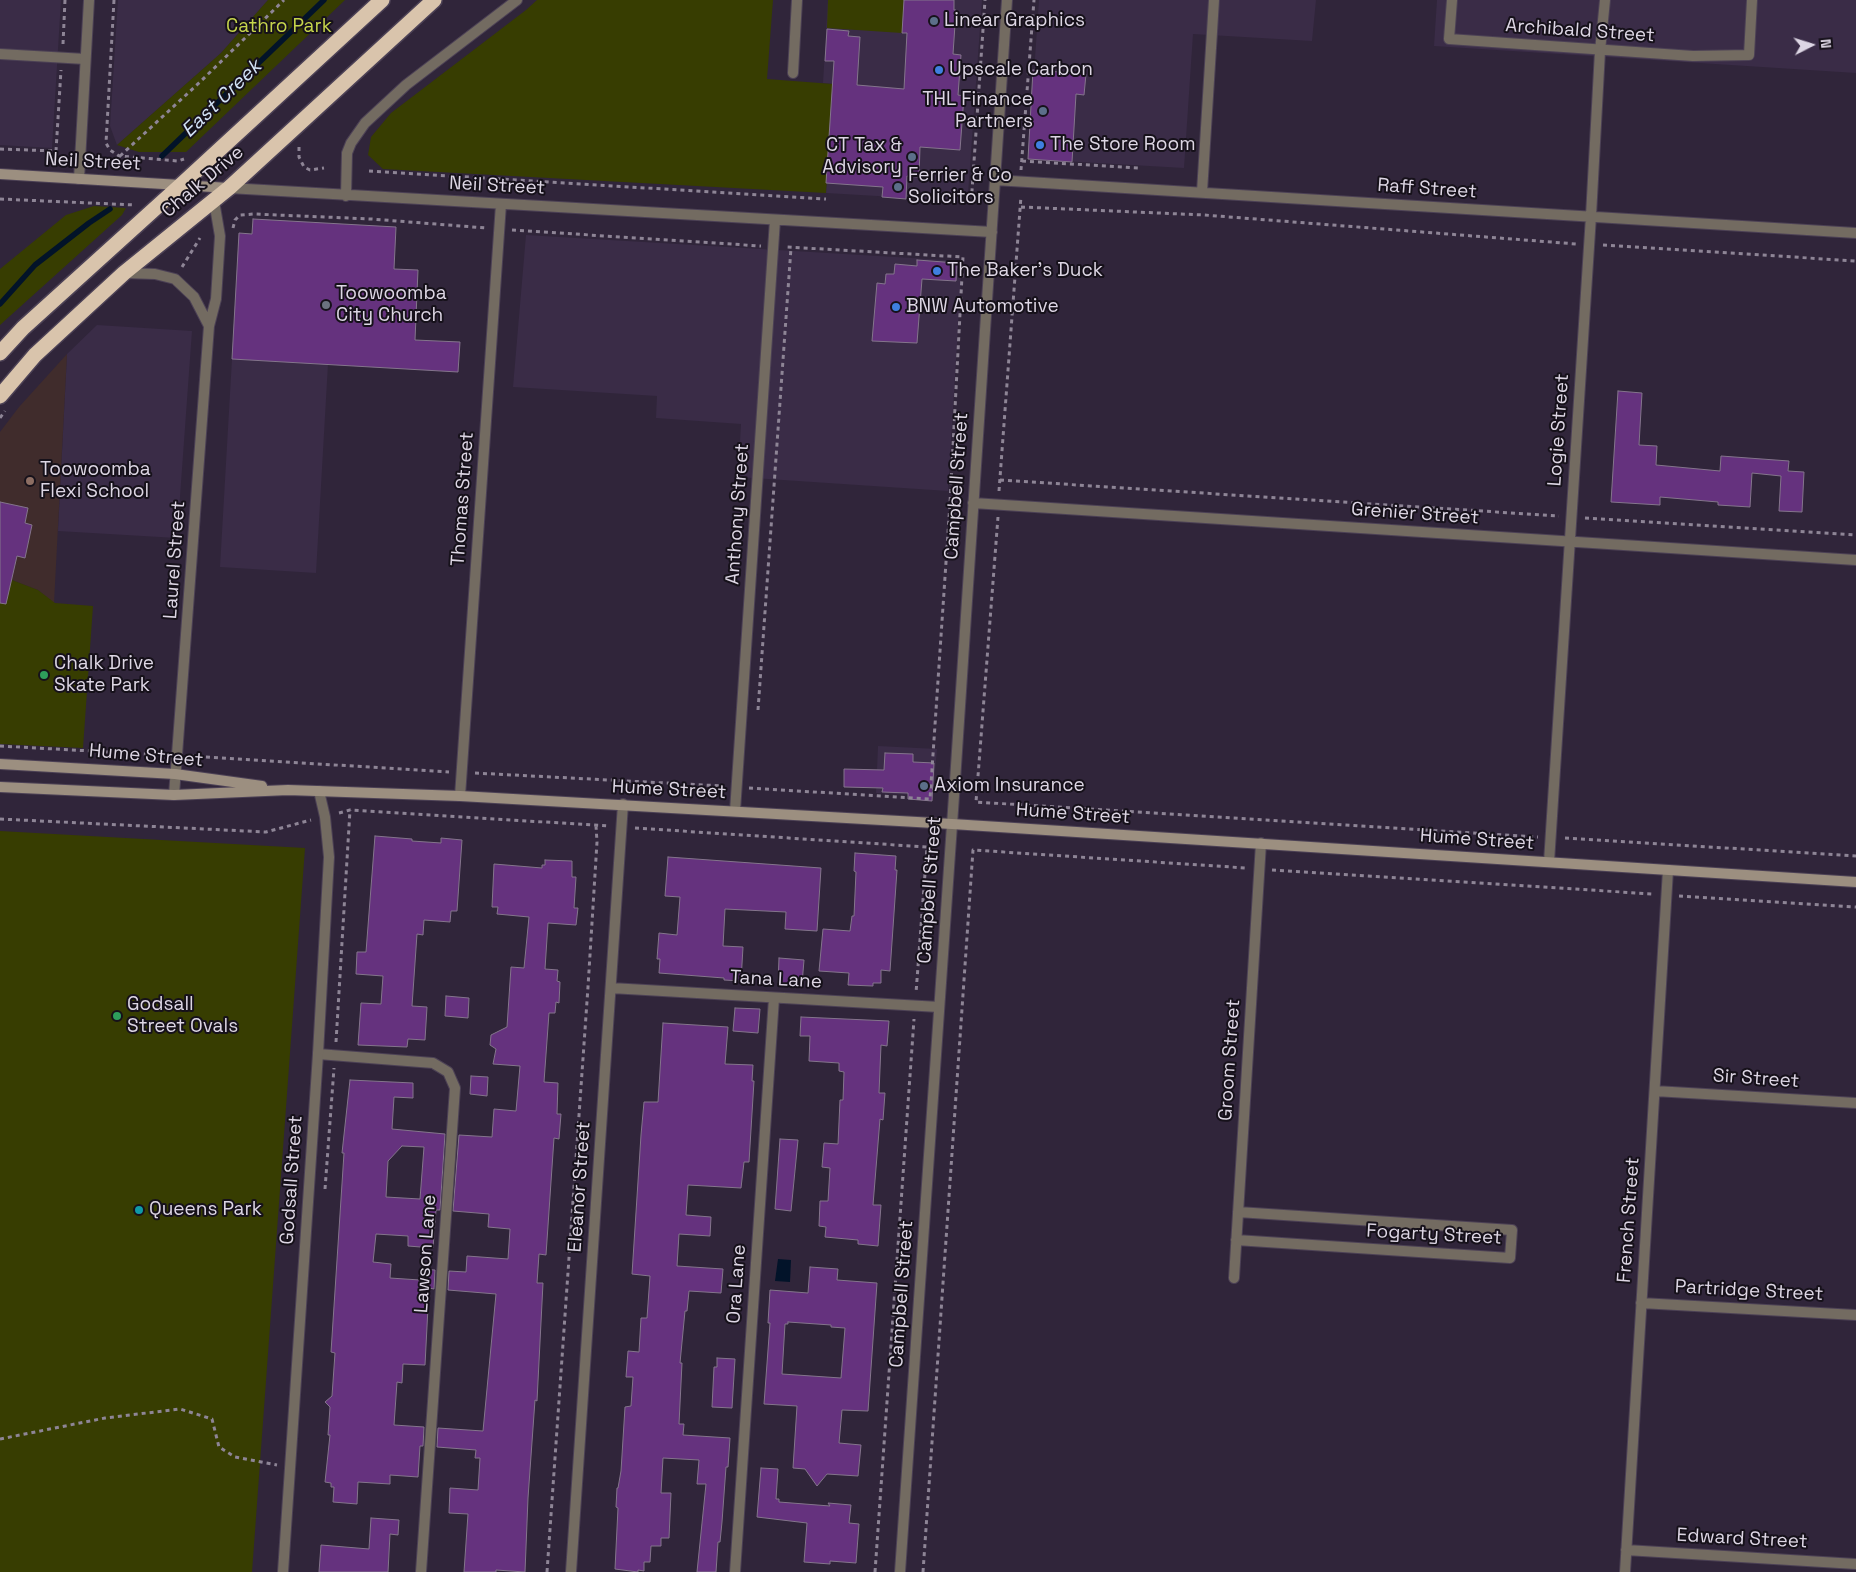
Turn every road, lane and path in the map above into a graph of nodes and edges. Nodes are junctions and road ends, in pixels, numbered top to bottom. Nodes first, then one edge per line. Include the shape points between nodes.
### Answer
1 (65, 0) edge
2 (89, 0) edge
3 (114, 0) edge
4 (276, 0) edge
5 (284, 0) edge
6 (382, 0) edge
7 (434, 0) edge
8 (517, 0) edge
9 (797, 0) edge
10 (985, 0) edge
11 (1007, 0) edge
12 (1034, 0) edge
13 (1214, 0) edge
14 (1452, 0) edge
15 (1605, 0) edge
16 (1752, 0) edge
17 (280, 4) junction
18 (1600, 51) junction
19 (0, 54) edge
20 (62, 58) junction
21 (85, 59) junction
22 (792, 73) dead end
23 (0, 148) edge
24 (120, 156) junction
25 (178, 161) dead end
26 (1022, 162) junction
27 (1138, 168) dead end
28 (369, 171) dead end
29 (0, 174) edge
30 (79, 179) junction
31 (995, 180) junction
32 (1021, 181) junction
33 (181, 185) junction
34 (229, 188) junction
35 (1202, 192) junction
36 (346, 196) junction
37 (0, 199) edge
38 (826, 199) dead end
39 (967, 199) dead end
40 (214, 200) junction
41 (501, 204) junction
42 (135, 205) dead end
43 (1591, 216) junction
44 (775, 220) junction
45 (500, 229) junction
46 (992, 232) junction
47 (1856, 233) edge
48 (234, 234) dead end
49 (200, 238) dead end
50 (1589, 244) junction
51 (774, 247) junction
52 (791, 247) junction
53 (1856, 261) edge
54 (124, 273) junction
55 (175, 279) junction
56 (209, 326) junction
57 (0, 353) edge
58 (0, 396) edge
59 (6, 410) dead end
60 (0, 418) edge
61 (1000, 480) dead end
62 (973, 503) junction
63 (1571, 517) junction
64 (1856, 535) edge
65 (1569, 541) junction
66 (1856, 560) edge
67 (758, 719) dead end
68 (0, 746) edge
69 (176, 756) junction
70 (0, 764) edge
71 (461, 773) junction
72 (175, 774) junction
73 (753, 778) dead end
74 (0, 787) edge
75 (736, 787) junction
76 (753, 788) junction
77 (288, 790) junction
78 (319, 791) junction
79 (174, 795) junction
80 (460, 796) junction
81 (976, 802) dead end
82 (623, 804) junction
83 (734, 811) junction
84 (325, 816) junction
85 (0, 819) edge
86 (952, 824) junction
87 (596, 826) junction
88 (622, 827) junction
89 (1551, 838) junction
90 (1261, 843) junction
91 (1856, 856) edge
92 (1549, 862) junction
93 (1260, 869) junction
94 (1668, 870) junction
95 (1856, 882) edge
96 (1666, 895) junction
97 (1856, 907) edge
98 (611, 988) junction
99 (774, 998) junction
100 (915, 1006) junction
101 (940, 1007) junction
102 (318, 1054) junction
103 (1655, 1091) junction
104 (1856, 1103) edge
105 (1238, 1212) junction
106 (1236, 1240) junction
107 (1234, 1278) dead end
108 (1641, 1303) junction
109 (1856, 1315) edge
110 (0, 1440) edge
111 (290, 1467) junction
112 (1626, 1550) junction
113 (1856, 1564) edge
114 (283, 1572) edge
115 (421, 1572) edge
116 (547, 1572) edge
117 (571, 1572) edge
118 (735, 1572) edge
119 (875, 1572) edge
120 (900, 1572) edge
121 (923, 1572) edge
122 (1624, 1572) edge

1 - 20 path
2 - 21 street
3 - 24 path via 106,143
4 - 17 path
5 - 17 path
6 - 33 highway, Chalk Drive
7 - 34 highway, Chalk Drive
8 - 36 street via 406,85 364,123 347,153
9 - 22 street
10 - 39 path via 972,191
11 - 31 street, Campbell Street
12 - 26 path
13 - 35 street
14 - 18 street, Archibald Street via 1449,39
15 - 18 street, Logie Street
16 - 18 street, Archibald Street via 1749,55
17 - 24 path
18 - 43 street, Logie Street
19 - 20 street
20 - 21 street
20 - 23 path via 56,151
21 - 30 street
24 - 25 path
26 - 27 path
26 - 32 path
28 - 38 path
29 - 30 street, Neil Street
30 - 33 street, Neil Street
31 - 32 street, Raff Street
31 - 46 street, Campbell Street
32 - 35 street, Raff Street
32 - 50 path via 1021,207 1204,215
33 - 34 street, Neil Street
33 - 57 highway, Chalk Drive via 23,328
34 - 36 street, Neil Street
34 - 40 highway, Chalk Drive
35 - 43 street, Raff Street
36 - 41 street, Neil Street
37 - 42 path
40 - 54 highway, Chalk Drive
40 - 56 street, Laurel Street via 220,236 216,299
41 - 44 street, Neil Street
41 - 45 street, Thomas Street
43 - 47 street, Raff Street
43 - 50 street, Logie Street
44 - 46 street, Neil Street
44 - 51 street, Anthony Street
45 - 48 path via 245,214 235,220
45 - 51 path
45 - 71 street, Thomas Street
46 - 62 street, Campbell Street
49 - 55 path
50 - 53 path
50 - 63 street, Logie Street
51 - 52 path
51 - 75 street, Anthony Street
52 - 67 path
52 - 76 path via 963,257 931,790 930,799
54 - 55 street via 155,274
54 - 58 highway, Chalk Drive via 35,355
55 - 56 street via 194,297
56 - 69 street, Laurel Street
59 - 60 path
61 - 63 path
62 - 65 street, Grenier Street
62 - 86 street, Campbell Street
63 - 64 path
63 - 65 street, Logie Street
65 - 66 street, Grenier Street
65 - 89 street, Logie Street
68 - 69 path
69 - 71 path
69 - 72 street, Laurel Street
70 - 72 street, Hume Street
71 - 75 path
71 - 80 street, Thomas Street
72 - 77 street, Hume Street
72 - 79 street, Laurel Street
73 - 76 path
74 - 79 street, Hume Street
75 - 76 path
75 - 83 street, Anthony Street
77 - 78 street, Hume Street
77 - 79 street, Hume Street
78 - 80 street, Hume Street
78 - 84 street, Godsall Street
80 - 82 street, Hume Street
81 - 89 path
82 - 83 street, Hume Street
82 - 88 street, Eleanor Street
83 - 86 street, Hume Street
84 - 85 path via 266,832
84 - 87 path via 350,810
84 - 102 street, Godsall Street via 329,857
86 - 90 street, Hume Street
86 - 101 street, Campbell Street
87 - 88 path
87 - 116 path via 588,987
88 - 98 street, Eleanor Street
88 - 100 path via 927,847
89 - 91 path
89 - 92 street, Logie Street
90 - 92 street, Hume Street
90 - 93 street, Groom Street
92 - 94 street, Hume Street
93 - 96 path
93 - 105 street, Groom Street
93 - 121 path via 974,850
94 - 95 street, Hume Street
94 - 96 street, French Street
96 - 97 path
96 - 103 street, French Street
98 - 99 street, Tana Lane
98 - 117 street, Eleanor Street
99 - 100 street, Tana Lane
99 - 118 street, Ora Lane
100 - 101 street, Tana Lane
100 - 119 path
101 - 120 street, Campbell Street
102 - 111 street, Godsall Street
102 - 115 street, Lawson Lane via 433,1062 448,1072 455,1088
103 - 104 street, Sir Street
103 - 108 street, French Street
105 - 106 street, Groom Street
105 - 106 street, Fogarty Street via 1512,1230 1510,1258
106 - 107 street, Groom Street
108 - 109 street, Partridge Street
108 - 112 street, French Street
110 - 111 path via 105,1418 180,1409 212,1419 219,1447 235,1457
111 - 114 street, Godsall Street
112 - 113 street, Edward Street
112 - 122 street, French Street

